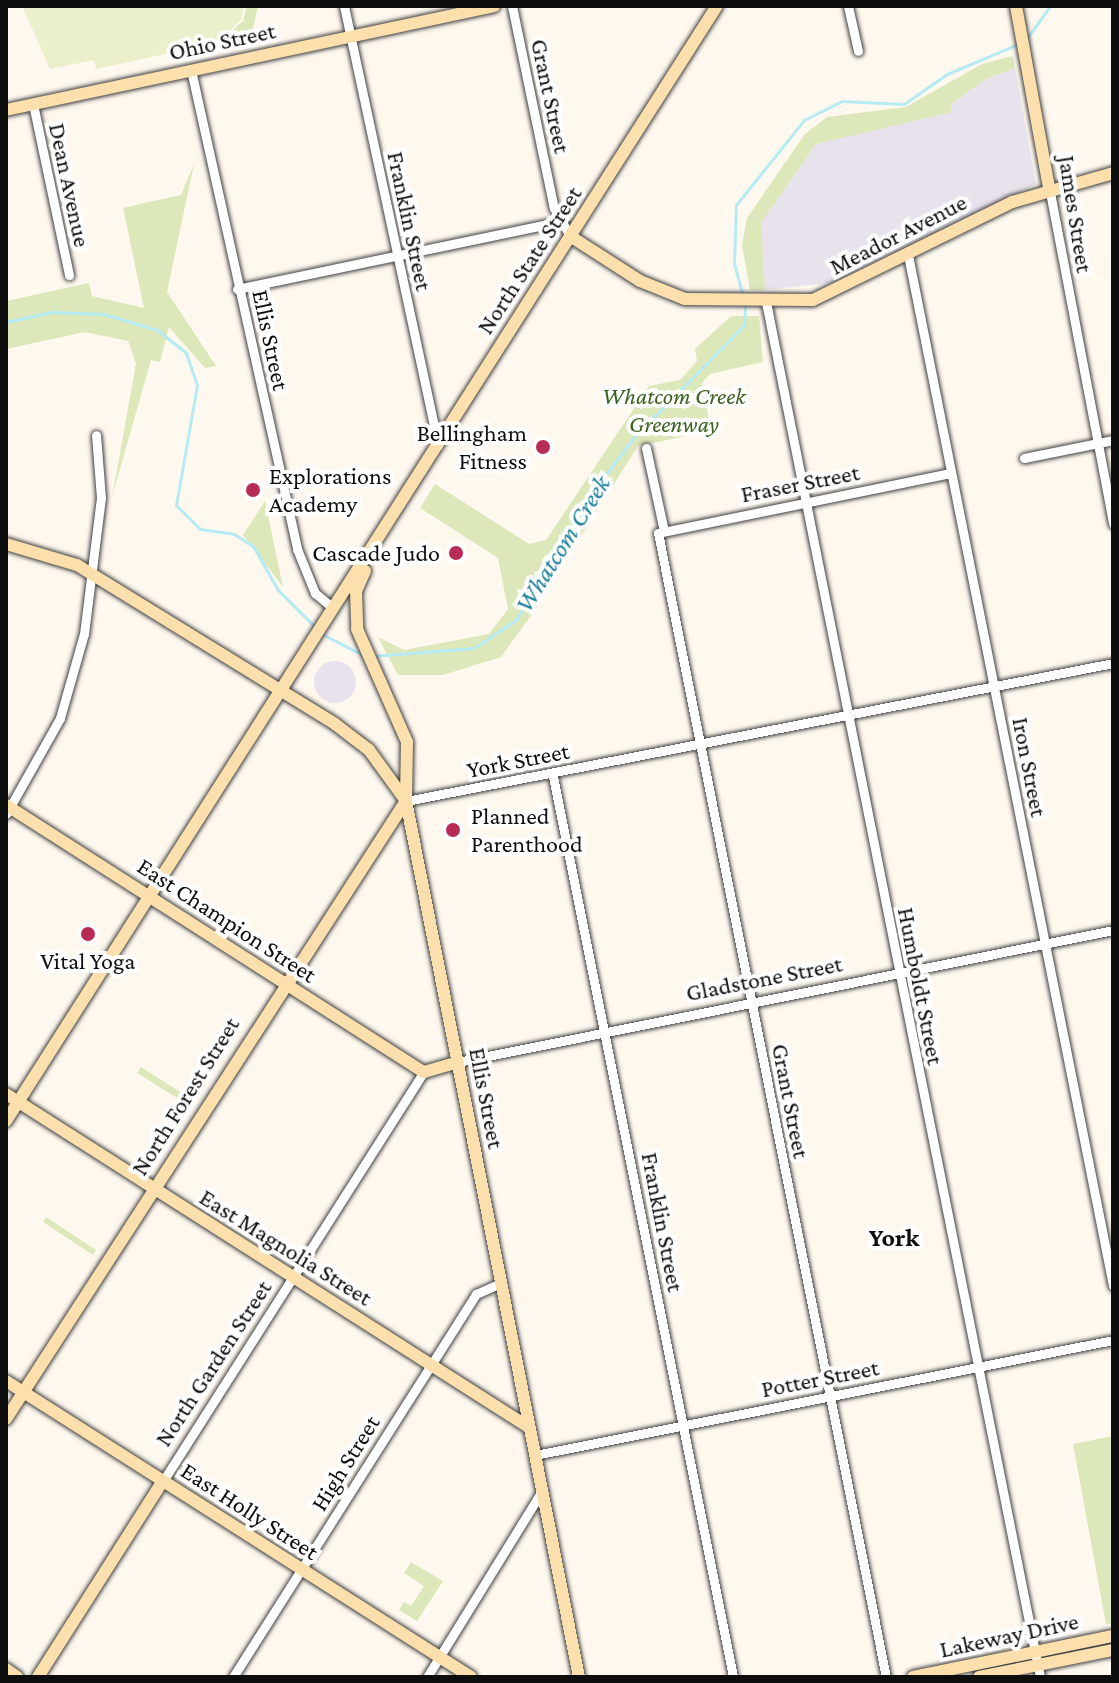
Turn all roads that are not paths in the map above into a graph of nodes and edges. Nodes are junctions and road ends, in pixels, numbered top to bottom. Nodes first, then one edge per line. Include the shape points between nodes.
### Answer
1 (344, 6) edge
2 (494, 6) edge
3 (512, 6) edge
4 (717, 6) edge
5 (848, 6) edge
6 (1016, 6) edge
7 (351, 36) junction
8 (858, 51) dead end
9 (191, 70) junction
10 (33, 104) junction
11 (6, 110) edge
12 (1113, 173) edge
13 (1049, 187) junction
14 (559, 222) junction
15 (570, 236) junction
16 (397, 253) junction
17 (908, 255) junction
18 (69, 275) dead end
19 (237, 289) junction
20 (766, 302) junction
21 (96, 435) dead end
22 (1113, 440) edge
23 (1097, 443) junction
24 (438, 445) junction
25 (646, 448) dead end
26 (1024, 458) dead end
27 (951, 473) junction
28 (804, 503) junction
29 (1113, 524) edge
30 (661, 532) junction
31 (379, 539) junction
32 (6, 544) edge
33 (96, 576) junction
34 (332, 609) junction
35 (1113, 663) edge
36 (994, 687) junction
37 (280, 691) junction
38 (847, 717) junction
39 (700, 746) junction
40 (553, 776) junction
41 (406, 801) junction
42 (7, 808) edge
43 (149, 896) junction
44 (1113, 930) edge
45 (1045, 944) junction
46 (898, 973) junction
47 (284, 982) junction
48 (751, 1003) junction
49 (604, 1032) junction
50 (458, 1062) junction
51 (424, 1072) junction
52 (6, 1094) edge
53 (18, 1102) junction
54 (6, 1121) edge
55 (153, 1188) junction
56 (293, 1278) junction
57 (501, 1283) junction
58 (1113, 1286) edge
59 (1113, 1340) edge
60 (431, 1365) junction
61 (978, 1367) junction
62 (6, 1381) edge
63 (23, 1392) junction
64 (830, 1396) junction
65 (6, 1419) edge
66 (683, 1426) junction
67 (530, 1428) junction
68 (535, 1455) junction
69 (163, 1481) junction
70 (542, 1491) junction
71 (301, 1569) junction
72 (1113, 1636) edge
73 (1113, 1650) edge
74 (439, 1657) junction
75 (1038, 1665) edge
76 (6, 1669) edge
77 (920, 1676) edge
78 (17, 1677) edge
79 (38, 1677) edge
80 (233, 1677) edge
81 (427, 1677) edge
82 (471, 1677) edge
83 (579, 1677) edge
84 (733, 1677) edge
85 (886, 1677) edge
86 (979, 1677) edge

1 - 7 street, Franklin Street
2 - 7 street, Ohio Street
3 - 14 street, Grant Street
4 - 15 street, North State Street
5 - 8 street
6 - 13 street, James Street
7 - 9 street, Ohio Street
7 - 16 street, Franklin Street
9 - 10 street, Ohio Street
9 - 19 street, Ellis Street
10 - 11 street, Ohio Street
10 - 18 street, Dean Avenue
12 - 13 street, Meador Avenue
13 - 17 street, Meador Avenue
13 - 23 street, James Street
14 - 15 street, Grant Street
14 - 16 street
15 - 20 street, Meador Avenue via 652,287 712,302
15 - 24 street, North State Street
16 - 19 street
16 - 24 street, Franklin Street
17 - 20 street, Meador Avenue via 813,300
17 - 27 street, Iron Street
19 - 34 street, Ellis Street via 297,549 315,593
20 - 28 street, Humboldt Street
21 - 33 street
22 - 23 street
23 - 26 street
23 - 29 street, James Street
24 - 31 street, North State Street
25 - 30 street, Grant Street
27 - 28 street, Fraser Street
27 - 36 street, Iron Street
28 - 30 street, Fraser Street
28 - 38 street, Humboldt Street
30 - 39 street, Grant Street
31 - 34 street
31 - 41 street, Ellis Street via 356,591 360,637 405,730
32 - 33 street via 52,553
33 - 37 street
33 - 42 street via 60,718
34 - 37 street
35 - 36 street, York Street
36 - 38 street, York Street
36 - 45 street, Iron Street
37 - 41 street via 369,750
37 - 43 street
38 - 39 street, York Street
38 - 46 street, Humboldt Street
39 - 40 street, York Street
39 - 48 street, Grant Street
40 - 41 street, York Street
40 - 49 street, Franklin Street
41 - 47 street, North Forest Street
41 - 50 street, Ellis Street
42 - 43 street, East Champion Street
43 - 47 street, East Champion Street
43 - 53 street
44 - 45 street, Gladstone Street
45 - 46 street, Gladstone Street
45 - 58 street, Iron Street
46 - 48 street, Gladstone Street
46 - 61 street, Humboldt Street
47 - 51 street, East Champion Street
47 - 55 street, North Forest Street
48 - 49 street, Gladstone Street
48 - 64 street, Grant Street
49 - 50 street, Gladstone Street
49 - 66 street, Franklin Street
50 - 51 street, Gladstone Street
50 - 57 street, Ellis Street
51 - 56 street, North Garden Street
52 - 53 street, East Magnolia Street
53 - 54 street
53 - 55 street, East Magnolia Street
55 - 56 street, East Magnolia Street
55 - 63 street, North Forest Street
56 - 60 street, East Magnolia Street
56 - 69 street, North Garden Street
57 - 60 street, High Street via 479,1291
57 - 67 street, Ellis Street
59 - 61 street, Potter Street
60 - 67 street, East Magnolia Street
60 - 71 street, High Street
61 - 64 street, Potter Street
61 - 75 street, Humboldt Street
62 - 63 street, East Holly Street
63 - 65 street, North Forest Street
63 - 69 street, East Holly Street
64 - 66 street, Potter Street
64 - 85 street, Grant Street
66 - 68 street, Potter Street
66 - 84 street, Franklin Street
67 - 68 street, Ellis Street
68 - 70 street, Ellis Street
69 - 71 street, East Holly Street
69 - 79 street, North Garden Street
70 - 74 street
70 - 83 street, Ellis Street
71 - 74 street, East Holly Street
71 - 80 street, High Street
72 - 75 street, Lakeway Drive
73 - 75 street, Lakeway Drive
74 - 81 street
74 - 82 street, East Holly Street
75 - 77 street, Lakeway Drive
75 - 86 street, Lakeway Drive
76 - 78 street

